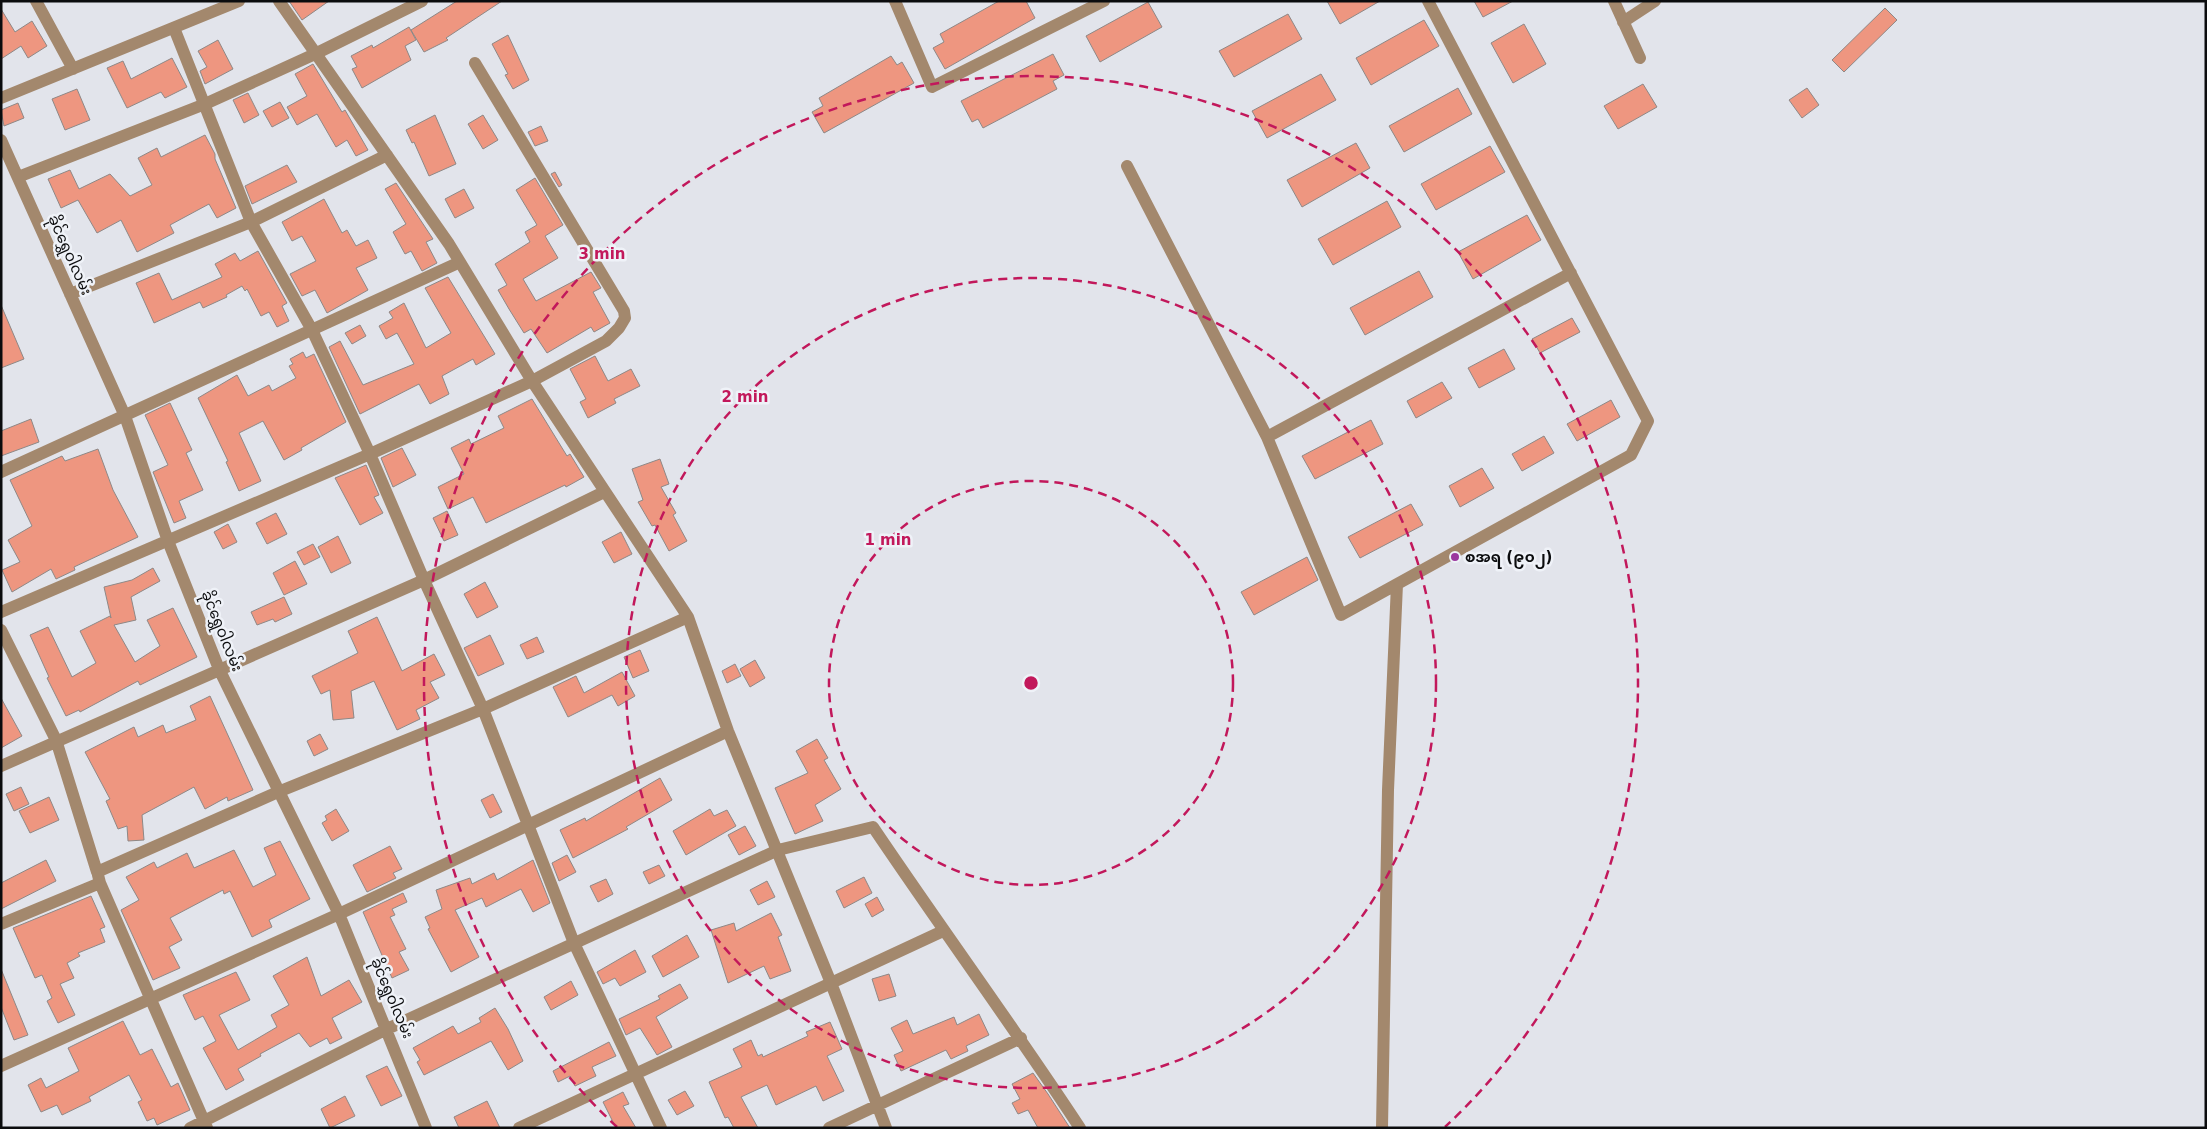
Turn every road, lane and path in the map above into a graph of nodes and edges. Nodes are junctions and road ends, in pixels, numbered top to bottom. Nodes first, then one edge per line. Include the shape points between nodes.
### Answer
1 (36, 1) edge
2 (239, 1) edge
3 (278, 1) edge
4 (422, 1) edge
5 (895, 1) edge
6 (1104, 1) edge
7 (1428, 1) edge
8 (1614, 1) edge
9 (1655, 1) edge
10 (1623, 22) junction
11 (174, 28) junction
12 (315, 54) junction
13 (1640, 58) dead end
14 (475, 62) dead end
15 (73, 69) junction
16 (1, 98) edge
17 (205, 104) junction
18 (1, 140) edge
19 (387, 155) junction
20 (1127, 166) dead end
21 (18, 177) junction
22 (251, 222) junction
23 (460, 262) junction
24 (1570, 272) junction
25 (70, 294) junction
26 (312, 330) junction
27 (532, 381) junction
28 (125, 416) junction
29 (1267, 437) junction
30 (370, 454) junction
31 (1, 472) edge
32 (604, 492) junction
33 (168, 541) junction
34 (424, 580) junction
35 (1397, 584) junction
36 (1, 612) edge
37 (688, 617) junction
38 (1, 630) edge
39 (219, 670) junction
40 (484, 709) junction
41 (728, 731) junction
42 (56, 740) junction
43 (1, 766) edge
44 (278, 792) junction
45 (529, 826) junction
46 (778, 850) junction
47 (99, 878) junction
48 (339, 914) junction
49 (1, 924) edge
50 (943, 931) junction
51 (574, 942) junction
52 (831, 983) junction
53 (150, 998) junction
54 (388, 1029) junction
55 (1021, 1038) junction
56 (1, 1066) edge
57 (635, 1074) junction
58 (878, 1105) junction
59 (205, 1124) edge
60 (190, 1128) edge
61 (426, 1128) edge
62 (519, 1128) edge
63 (661, 1128) edge
64 (829, 1128) edge
65 (886, 1128) edge
66 (1080, 1128) edge
67 (1382, 1128) edge

1 - 15 street
2 - 11 street
3 - 12 street
4 - 12 street
5 - 6 street via 932,87
7 - 24 street
8 - 10 street
9 - 10 street
10 - 13 street
11 - 15 street
11 - 17 street
12 - 17 street
12 - 19 street
14 - 27 street via 624,311 625,318 606,341
15 - 16 street
17 - 21 street
17 - 22 street
18 - 21 street, ခိုင်ရွှေဝါလမ်း
19 - 22 street
19 - 23 street
20 - 29 street
21 - 25 street, ခိုင်ရွှေဝါလမ်း
22 - 25 street
22 - 26 street
23 - 26 street
23 - 27 street
24 - 29 street
24 - 35 street via 1648,421 1631,455
25 - 28 street, ခိုင်ရွှေဝါလမ်း
26 - 28 street
26 - 30 street
27 - 30 street
27 - 32 street
28 - 31 street
28 - 33 street, ခိုင်ရွှေဝါလမ်း
29 - 35 street via 1341,615
30 - 33 street
30 - 34 street
32 - 34 street
32 - 37 street
33 - 36 street
33 - 39 street, ခိုင်ရွှေဝါလမ်း
34 - 39 street
34 - 40 street
35 - 67 street via 1388,790
37 - 40 street
37 - 41 street
38 - 42 street
39 - 42 street
39 - 44 street, ခိုင်ရွှေဝါလမ်း
40 - 44 street
40 - 45 street
41 - 45 street
41 - 46 street
42 - 43 street
42 - 47 street
44 - 47 street
44 - 48 street, ခိုင်ရွှေဝါလမ်း
45 - 48 street
45 - 51 street
46 - 50 street via 873,827
46 - 51 street
46 - 52 street
47 - 49 street
47 - 53 street
48 - 53 street
48 - 54 street, ခိုင်ရွှေဝါလမ်း
50 - 52 street
50 - 55 street
51 - 54 street
51 - 57 street
52 - 57 street
52 - 58 street
53 - 56 street
53 - 59 street
54 - 59 street
54 - 61 street, ခိုင်ရွှေဝါလမ်း
55 - 58 street
55 - 66 street
57 - 62 street
57 - 63 street
58 - 64 street
58 - 65 street
59 - 60 street

